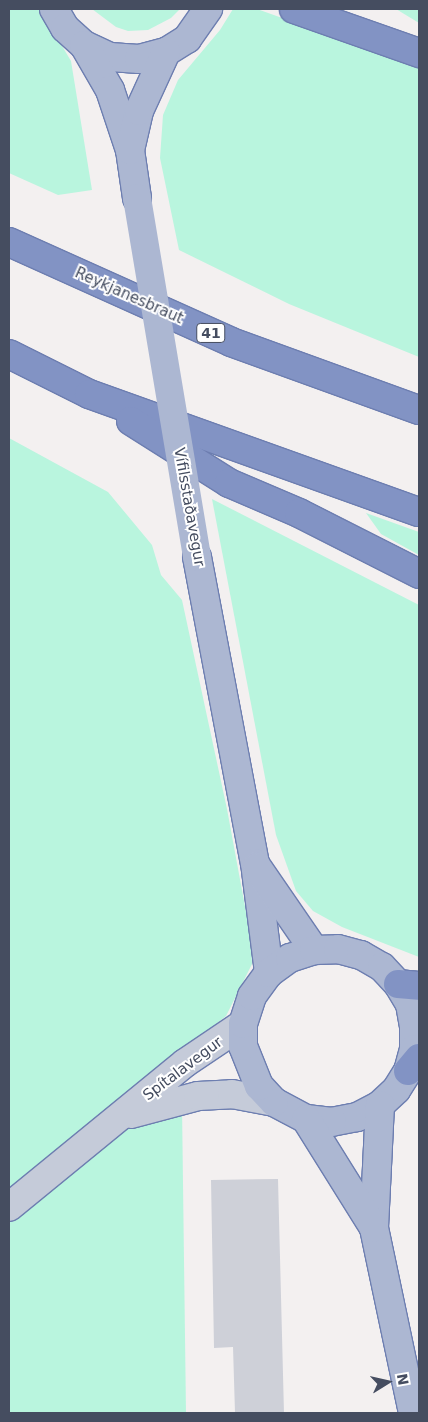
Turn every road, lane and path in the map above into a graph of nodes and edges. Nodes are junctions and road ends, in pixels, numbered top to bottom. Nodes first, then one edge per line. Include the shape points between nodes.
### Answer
1 (54, 9) edge
2 (208, 9) edge
3 (294, 9) edge
4 (84, 45) junction
5 (166, 52) junction
6 (419, 53) edge
7 (130, 150) junction
8 (9, 242) edge
9 (9, 354) edge
10 (89, 394) junction
11 (419, 410) edge
12 (419, 512) edge
13 (419, 574) edge
14 (255, 863) junction
15 (314, 950) junction
16 (269, 973) junction
17 (409, 985) edge
18 (243, 1024) junction
19 (413, 1064) edge
20 (274, 1102) junction
21 (380, 1105) junction
22 (124, 1116) junction
23 (306, 1119) junction
24 (9, 1207) edge
25 (374, 1228) junction
26 (413, 1413) edge

1 - 4 main road, Vífilsstaðavegur via 65,28
2 - 5 main road, Vífilsstaðavegur via 187,39
3 - 6 highway
4 - 5 main road, Vífilsstaðavegur via 120,58 139,59
4 - 7 main road, Vífilsstaðavegur via 110,90
5 - 7 main road, Vífilsstaðavegur via 139,111
7 - 14 main road, Vífilsstaðavegur, bridge via 198,557
8 - 11 highway, Reykjanesbraut / 41 via 231,342
9 - 10 highway
10 - 12 highway
10 - 13 highway via 229,483 299,512
14 - 15 main road, Vífilsstaðavegur
14 - 16 main road, Vífilsstaðavegur
15 - 16 main road via 290,958
15 - 17 main road via 338,949 361,955
16 - 18 main road via 252,996
17 - 19 main road via 414,1026
18 - 20 main road via 243,1046 248,1067
18 - 22 street, Spítalavegur via 185,1063
19 - 21 main road via 396,1090
20 - 22 street, Spítalavegur via 232,1094 198,1096
20 - 23 main road
21 - 23 main road via 349,1119 332,1122
21 - 25 main road
22 - 24 street, Spítalavegur
23 - 25 main road
25 - 26 main road

